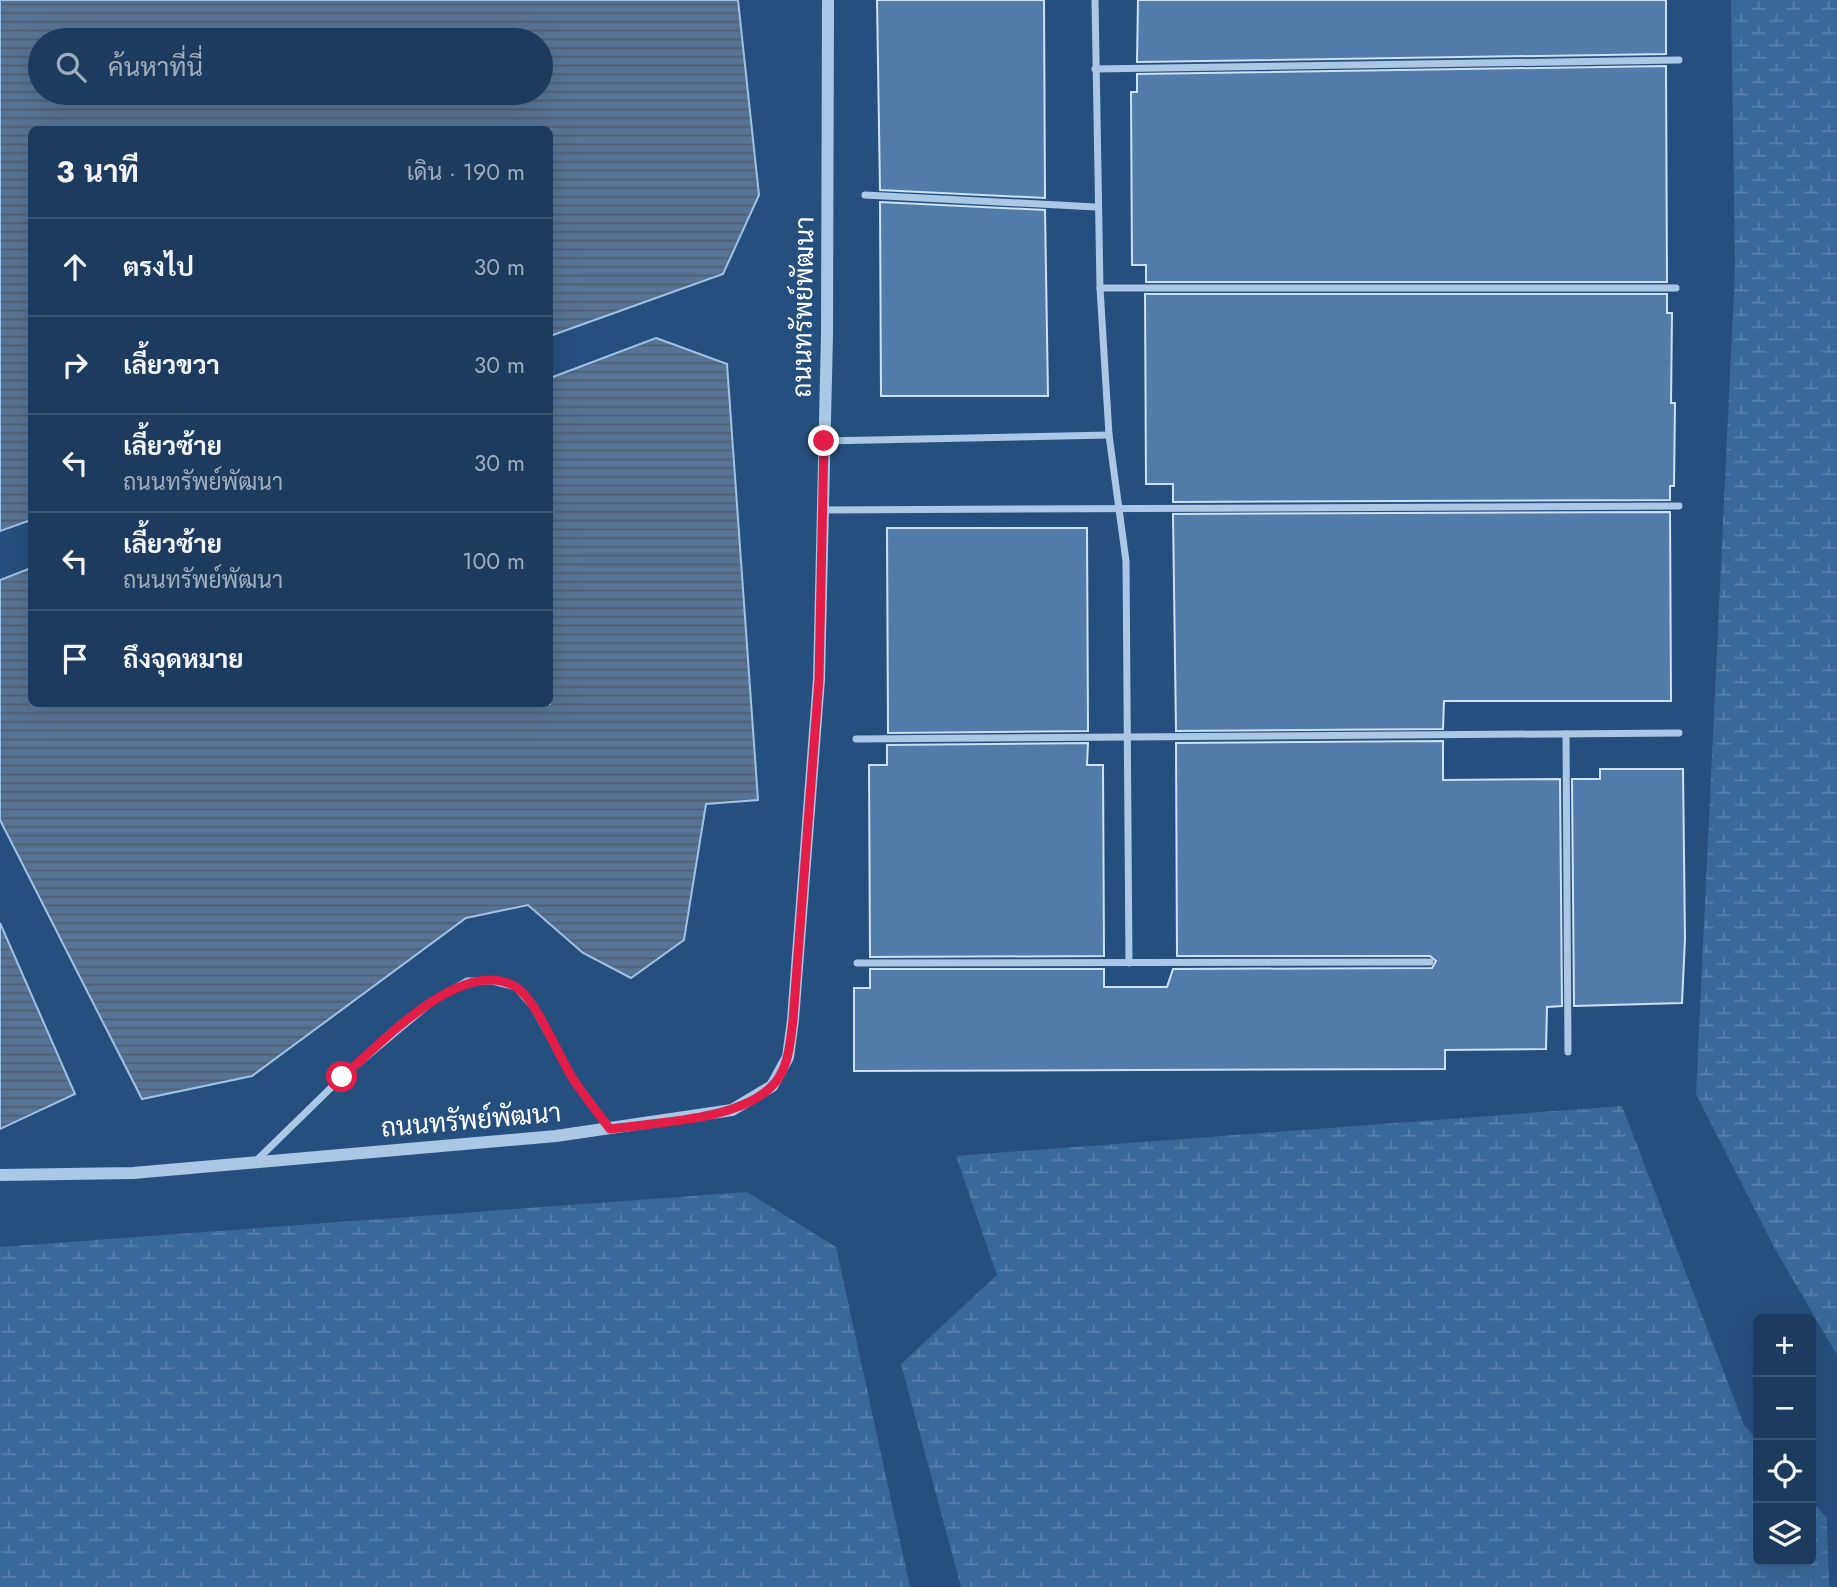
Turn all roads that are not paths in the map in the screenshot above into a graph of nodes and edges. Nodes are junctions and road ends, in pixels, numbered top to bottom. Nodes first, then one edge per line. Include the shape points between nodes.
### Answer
1 (828, 0) edge
2 (1094, 0) edge
3 (1679, 60) dead end
4 (1095, 69) junction
5 (865, 195) dead end
6 (1096, 206) junction
7 (1100, 288) junction
8 (1676, 288) dead end
9 (1109, 435) junction
10 (824, 441) junction
11 (1679, 506) dead end
12 (1119, 507) junction
13 (823, 510) junction
14 (1679, 733) dead end
15 (1566, 734) junction
16 (1127, 737) junction
17 (856, 739) dead end
18 (1430, 962) dead end
19 (857, 963) dead end
20 (1129, 963) junction
21 (1568, 1052) dead end
22 (610, 1129) junction
23 (254, 1163) junction
24 (0, 1175) edge

1 - 10 street, ถนนทรัพย์พัฒนา
2 - 4 street
3 - 4 street
4 - 6 street
5 - 6 street
6 - 7 street
7 - 8 street
7 - 9 street
9 - 10 street
9 - 12 street
10 - 13 street, ถนนทรัพย์พัฒนา
11 - 12 street
12 - 13 street
12 - 16 street via 1126,561
13 - 22 street, ถนนทรัพย์พัฒนา via 819,679 788,1057 772,1086 732,1110
14 - 15 street
15 - 16 street
15 - 21 street
16 - 17 street
16 - 20 street
18 - 20 street
19 - 20 street
22 - 23 street, ถนนทรัพย์พัฒนา
22 - 23 street via 574,1081 534,1009 516,987 467,981 434,1000 342,1077
23 - 24 street, ถนนทรัพย์พัฒนา via 133,1173

